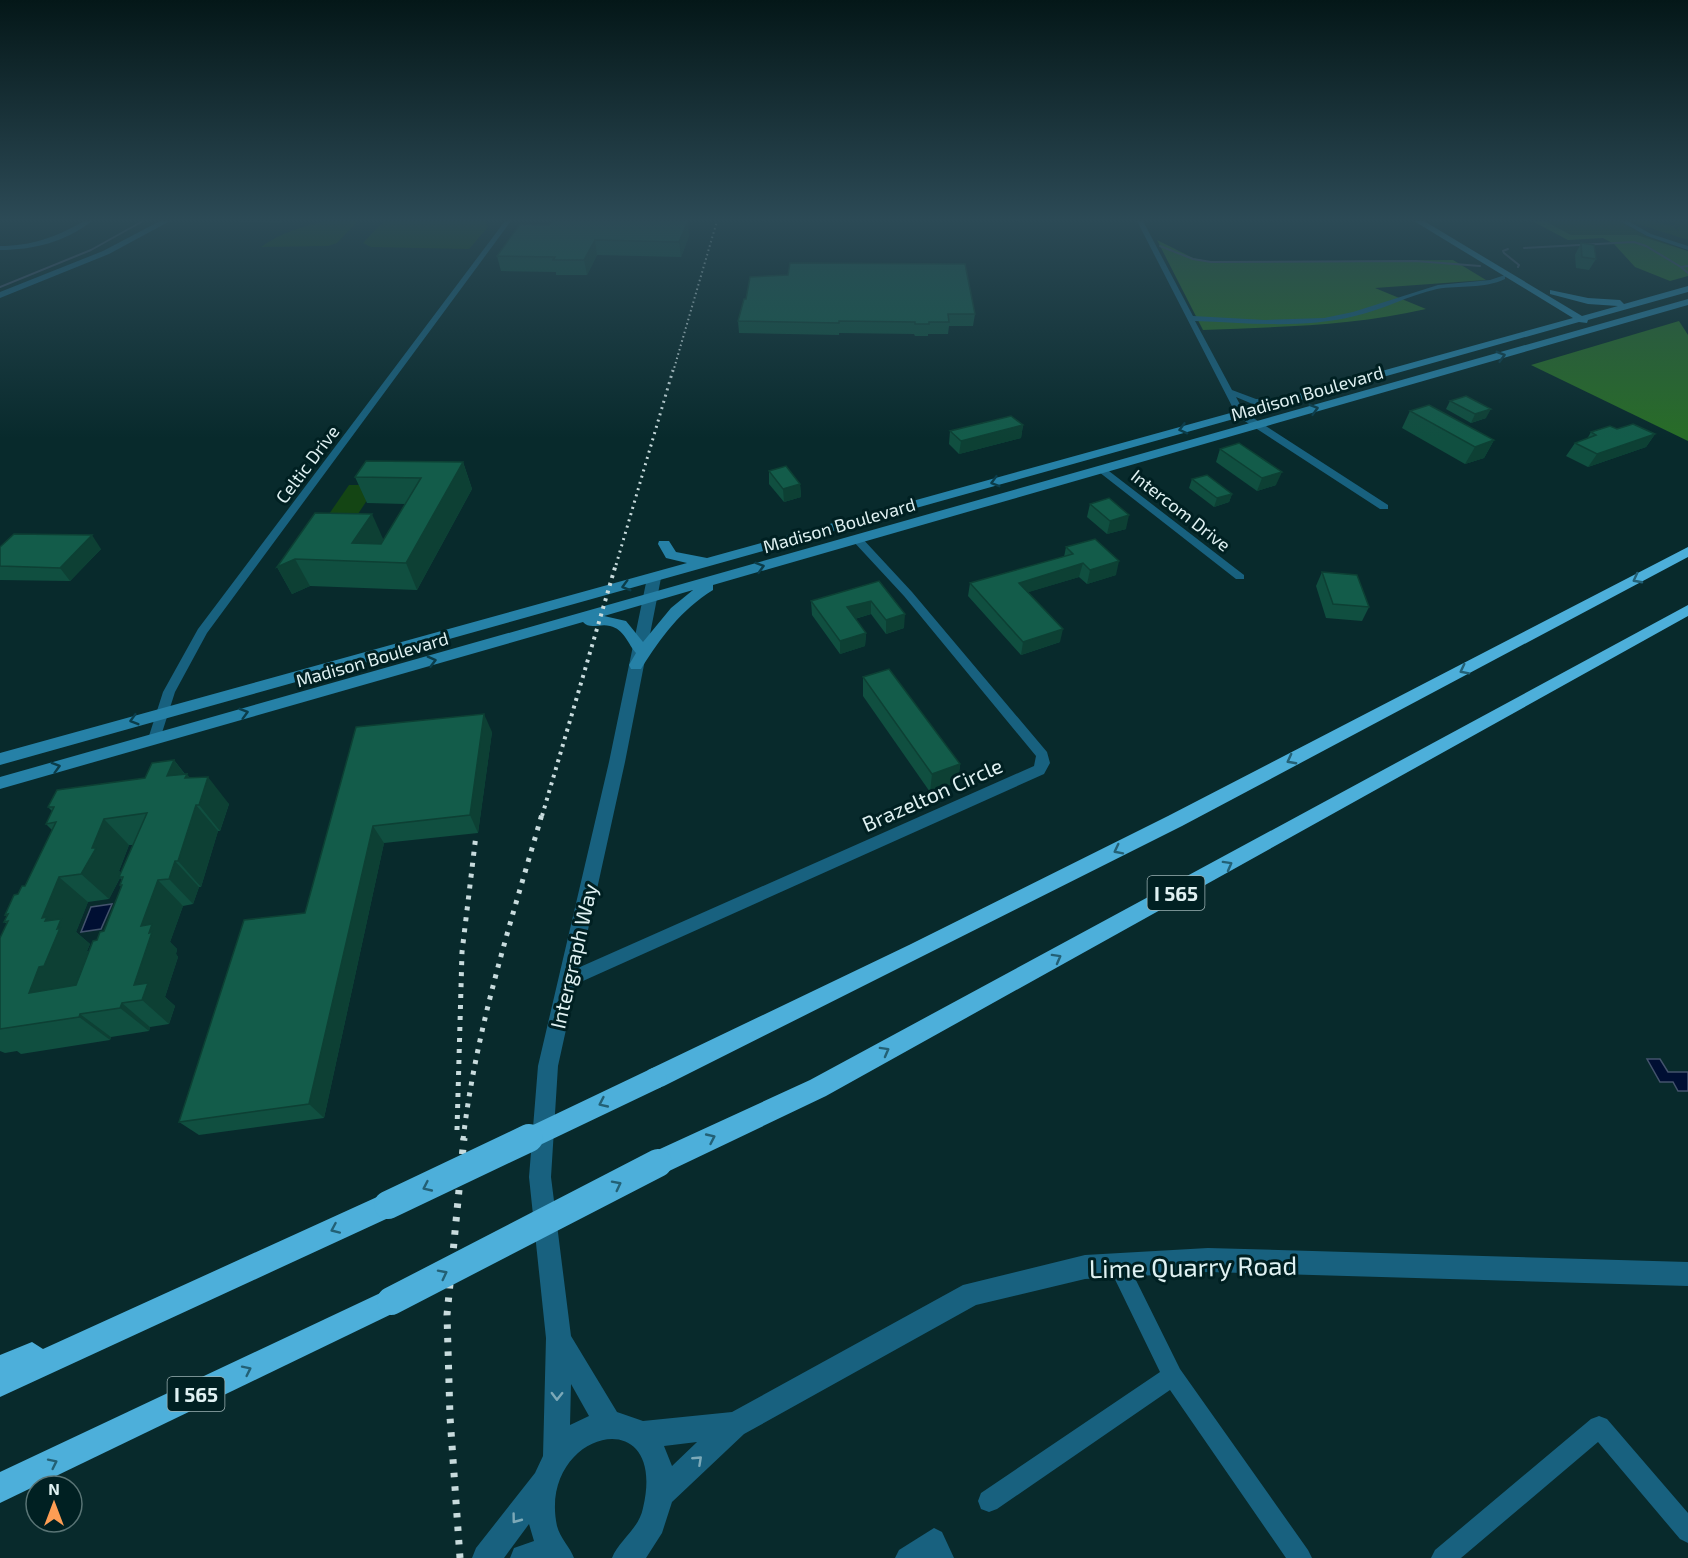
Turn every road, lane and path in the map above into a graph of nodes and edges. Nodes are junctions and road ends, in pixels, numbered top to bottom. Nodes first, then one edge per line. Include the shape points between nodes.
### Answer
1 (454, 294) edge
2 (1177, 294) edge
3 (1414, 294) edge
4 (1529, 294) edge
5 (1537, 294) edge
6 (1556, 294) edge
7 (1561, 294) edge
8 (1670, 294) edge
9 (1639, 302) junction
10 (1688, 302) edge
11 (1592, 316) junction
12 (1190, 318) junction
13 (1580, 319) junction
14 (1611, 324) junction
15 (1553, 327) junction
16 (1599, 328) junction
17 (1406, 367) junction
18 (1426, 377) junction
19 (1227, 391) junction
20 (1289, 400) junction
21 (1240, 414) junction
22 (1258, 425) junction
23 (1131, 443) junction
24 (1089, 456) junction
25 (1102, 470) junction
26 (1043, 486) junction
27 (1384, 507) dead end
28 (799, 537) junction
29 (857, 539) junction
30 (664, 544) dead end
31 (1688, 551) edge
32 (730, 575) junction
33 (1240, 577) dead end
34 (654, 578) junction
35 (650, 598) junction
36 (1688, 612) edge
37 (490, 643) junction
38 (638, 657) junction
39 (160, 713) junction
40 (154, 739) junction
41 (0, 759) edge
42 (0, 783) edge
43 (568, 980) junction
44 (1118, 1265) junction
45 (237, 1274) junction
46 (1688, 1274) edge
47 (559, 1338) junction
48 (0, 1369) edge
49 (1173, 1376) junction
50 (0, 1383) edge
51 (608, 1423) junction
52 (735, 1425) junction
53 (641, 1435) junction
54 (551, 1468) junction
55 (0, 1488) edge
56 (660, 1495) junction
57 (988, 1501) dead end
58 (1688, 1531) edge
59 (637, 1552) edge
60 (555, 1554) edge
61 (486, 1558) edge
62 (524, 1558) edge
63 (907, 1558) edge
64 (942, 1558) edge
65 (1300, 1558) edge
66 (1443, 1558) edge

1 - 39 street, Celtic Drive via 202,632
2 - 12 street
3 - 12 street via 1324,320
4 - 15 main road via 1563,315 1565,320
5 - 13 main road
6 - 11 main road
7 - 9 main road via 1604,303
8 - 9 main road, Madison Boulevard
9 - 11 main road, Madison Boulevard
10 - 14 main road, Madison Boulevard
11 - 13 main road, Madison Boulevard
11 - 14 main road
12 - 19 street
13 - 15 main road, Madison Boulevard
13 - 16 main road
14 - 16 main road, Madison Boulevard
15 - 17 main road, Madison Boulevard
18 -> 16 main road, Madison Boulevard
17 - 18 main road
17 - 20 main road, Madison Boulevard
22 -> 18 main road, Madison Boulevard
19 - 20 street via 1255,402
19 - 21 street
20 - 21 main road, Madison Boulevard
21 - 22 street
21 -> 23 main road, Madison Boulevard
22 - 25 main road, Madison Boulevard
22 - 27 street
23 - 24 main road, Madison Boulevard
23 - 25 main road via 1106,459
24 - 26 main road via 1077,470
24 -> 28 main road, Madison Boulevard
25 - 26 main road, Madison Boulevard
25 - 33 street, Intercom Drive
26 - 29 main road, Madison Boulevard
28 - 30 main road via 694,561 671,555
28 - 34 main road, Madison Boulevard
32 -> 29 main road, Madison Boulevard
29 - 43 street, Brazelton Circle via 1042,755 1039,770
31 -> 45 highway, bridge via 1030,895 656,1078
32 - 35 main road, Madison Boulevard
32 - 38 main road via 672,613
34 - 35 street, Intergraph Way
34 -> 39 main road, Madison Boulevard
35 - 37 main road, Madison Boulevard
35 - 38 street, Intergraph Way
55 -> 36 highway, I 565, bridge via 391,1301 658,1163 818,1088
37 - 38 main road via 600,620 612,621 631,632
40 -> 37 main road, Madison Boulevard
38 - 43 street, Intergraph Way
39 - 40 street, Celtic Drive
39 -> 41 main road, Madison Boulevard
42 -> 40 main road, Madison Boulevard
43 - 47 street, Intergraph Way via 548,1066 540,1177
44 - 46 street, Lime Quarry Road via 1208,1260
44 - 49 street
44 - 52 street, Lime Quarry Road via 1085,1267 972,1294
45 - 48 highway
45 - 50 highway
47 - 51 street, Intergraph Way
47 -> 54 street, Intergraph Way
49 - 57 street
49 - 65 street
51 - 53 street via 626,1426
51 - 54 street via 589,1428 572,1440
52 - 53 street, Lime Quarry Road
56 -> 52 street, Lime Quarry Road
53 - 56 street via 653,1451 660,1471
54 - 60 street, Intergraph Way via 541,1505 543,1529
54 -> 61 street
56 - 59 street via 654,1519
58 - 66 street via 1599,1427
60 - 62 street
63 - 64 street via 934,1540

